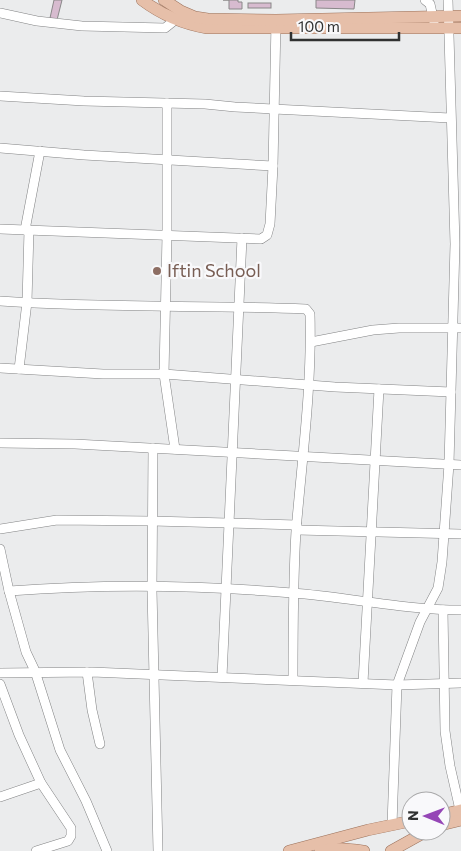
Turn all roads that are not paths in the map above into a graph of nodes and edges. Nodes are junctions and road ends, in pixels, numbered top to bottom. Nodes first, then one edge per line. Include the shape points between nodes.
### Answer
1 (142, 0) edge
2 (164, 0) edge
3 (425, 0) edge
4 (448, 0) edge
5 (0, 13) edge
6 (461, 16) edge
7 (175, 20) junction
8 (434, 22) junction
9 (276, 24) junction
10 (453, 24) edge
11 (0, 96) edge
12 (167, 102) junction
13 (274, 109) junction
14 (450, 118) junction
15 (0, 148) edge
16 (40, 151) junction
17 (167, 159) junction
18 (273, 166) junction
19 (457, 181) edge
20 (0, 229) edge
21 (27, 230) junction
22 (167, 234) junction
23 (242, 238) junction
24 (458, 244) edge
25 (0, 301) edge
26 (27, 302) junction
27 (239, 306) junction
28 (166, 307) junction
29 (457, 329) edge
30 (311, 342) junction
31 (0, 368) edge
32 (20, 369) junction
33 (164, 374) junction
34 (236, 380) junction
35 (310, 385) junction
36 (379, 389) junction
37 (451, 394) junction
38 (461, 397) edge
39 (0, 443) edge
40 (152, 448) junction
41 (175, 449) junction
42 (233, 452) junction
43 (302, 455) junction
44 (376, 459) junction
45 (450, 464) junction
46 (461, 465) edge
47 (152, 520) junction
48 (229, 523) junction
49 (297, 528) junction
50 (0, 529) edge
51 (371, 532) junction
52 (445, 534) junction
53 (461, 534) edge
54 (0, 549) edge
55 (152, 587) junction
56 (226, 589) junction
57 (8, 591) junction
58 (293, 593) junction
59 (367, 601) junction
60 (426, 609) junction
61 (443, 610) junction
62 (461, 610) edge
63 (35, 672) junction
64 (86, 672) junction
65 (0, 673) edge
66 (154, 675) junction
67 (222, 677) junction
68 (293, 680) junction
69 (362, 683) junction
70 (461, 683) edge
71 (0, 684) edge
72 (443, 684) junction
73 (397, 685) junction
74 (100, 744) dead end
75 (41, 783) junction
76 (0, 797) edge
77 (461, 813) edge
78 (401, 823) edge
79 (392, 825) junction
80 (368, 830) junction
81 (409, 841) edge
82 (394, 850) edge
83 (36, 851) edge
84 (107, 851) edge
85 (158, 851) edge
86 (289, 851) edge
87 (320, 851) edge
88 (364, 851) edge
89 (371, 851) edge

1 - 7 main road
2 - 9 main road via 195,17
3 - 8 street via 430,4
4 - 10 street
5 - 7 street via 82,26 165,28
6 - 10 main road
7 - 9 main road via 207,28
8 - 9 main road
8 - 10 main road
9 - 13 street
10 - 14 street
11 - 12 street
12 - 13 street
12 - 17 street
13 - 14 street
13 - 18 street
14 - 19 street
15 - 16 street
16 - 17 street
16 - 21 street
17 - 18 street
17 - 22 street
18 - 23 street via 267,235 261,239
19 - 24 street
20 - 21 street
21 - 22 street
21 - 26 street
22 - 23 street
22 - 28 street
23 - 27 street
24 - 29 street
25 - 26 street
26 - 28 street
26 - 32 street
27 - 28 street
27 - 30 street via 306,309 310,314
27 - 34 street
28 - 33 street
29 - 30 street via 373,330
29 - 37 street
30 - 35 street
31 - 32 street
32 - 33 street
33 - 34 street
33 - 41 street
34 - 35 street
34 - 42 street
35 - 36 street
35 - 43 street
36 - 37 street
36 - 44 street
37 - 38 street
37 - 45 street
39 - 40 street
40 - 41 street
40 - 47 street
41 - 42 street
42 - 43 street
42 - 48 street
43 - 44 street
43 - 49 street
44 - 45 street
44 - 51 street
45 - 46 street
45 - 52 street
47 - 48 street
47 - 50 street via 57,520
47 - 55 street
48 - 49 street
48 - 56 street
49 - 51 street
49 - 58 street
51 - 52 street
51 - 59 street
52 - 53 street
52 - 60 street via 438,588
54 - 57 street
55 - 56 street
55 - 57 street
55 - 66 street
56 - 58 street
56 - 67 street
57 - 63 street
58 - 59 street
58 - 68 street
59 - 60 street
59 - 69 street
60 - 61 street
60 - 73 street
61 - 62 street
61 - 72 street
63 - 64 street
63 - 65 street
63 - 84 street via 60,750
64 - 66 street
64 - 74 street
66 - 67 street
66 - 85 street
67 - 68 street
68 - 69 street
69 - 73 street
70 - 72 street
71 - 75 street
72 - 73 street
72 - 77 street via 445,731
73 - 79 street
75 - 76 street
75 - 83 street via 71,828 71,836 68,841
78 - 79 main road
79 - 80 main road
79 - 82 main road via 402,834 402,840
80 - 86 main road
80 - 89 main road via 365,839
81 - 82 main road
87 - 88 main road via 348,848

